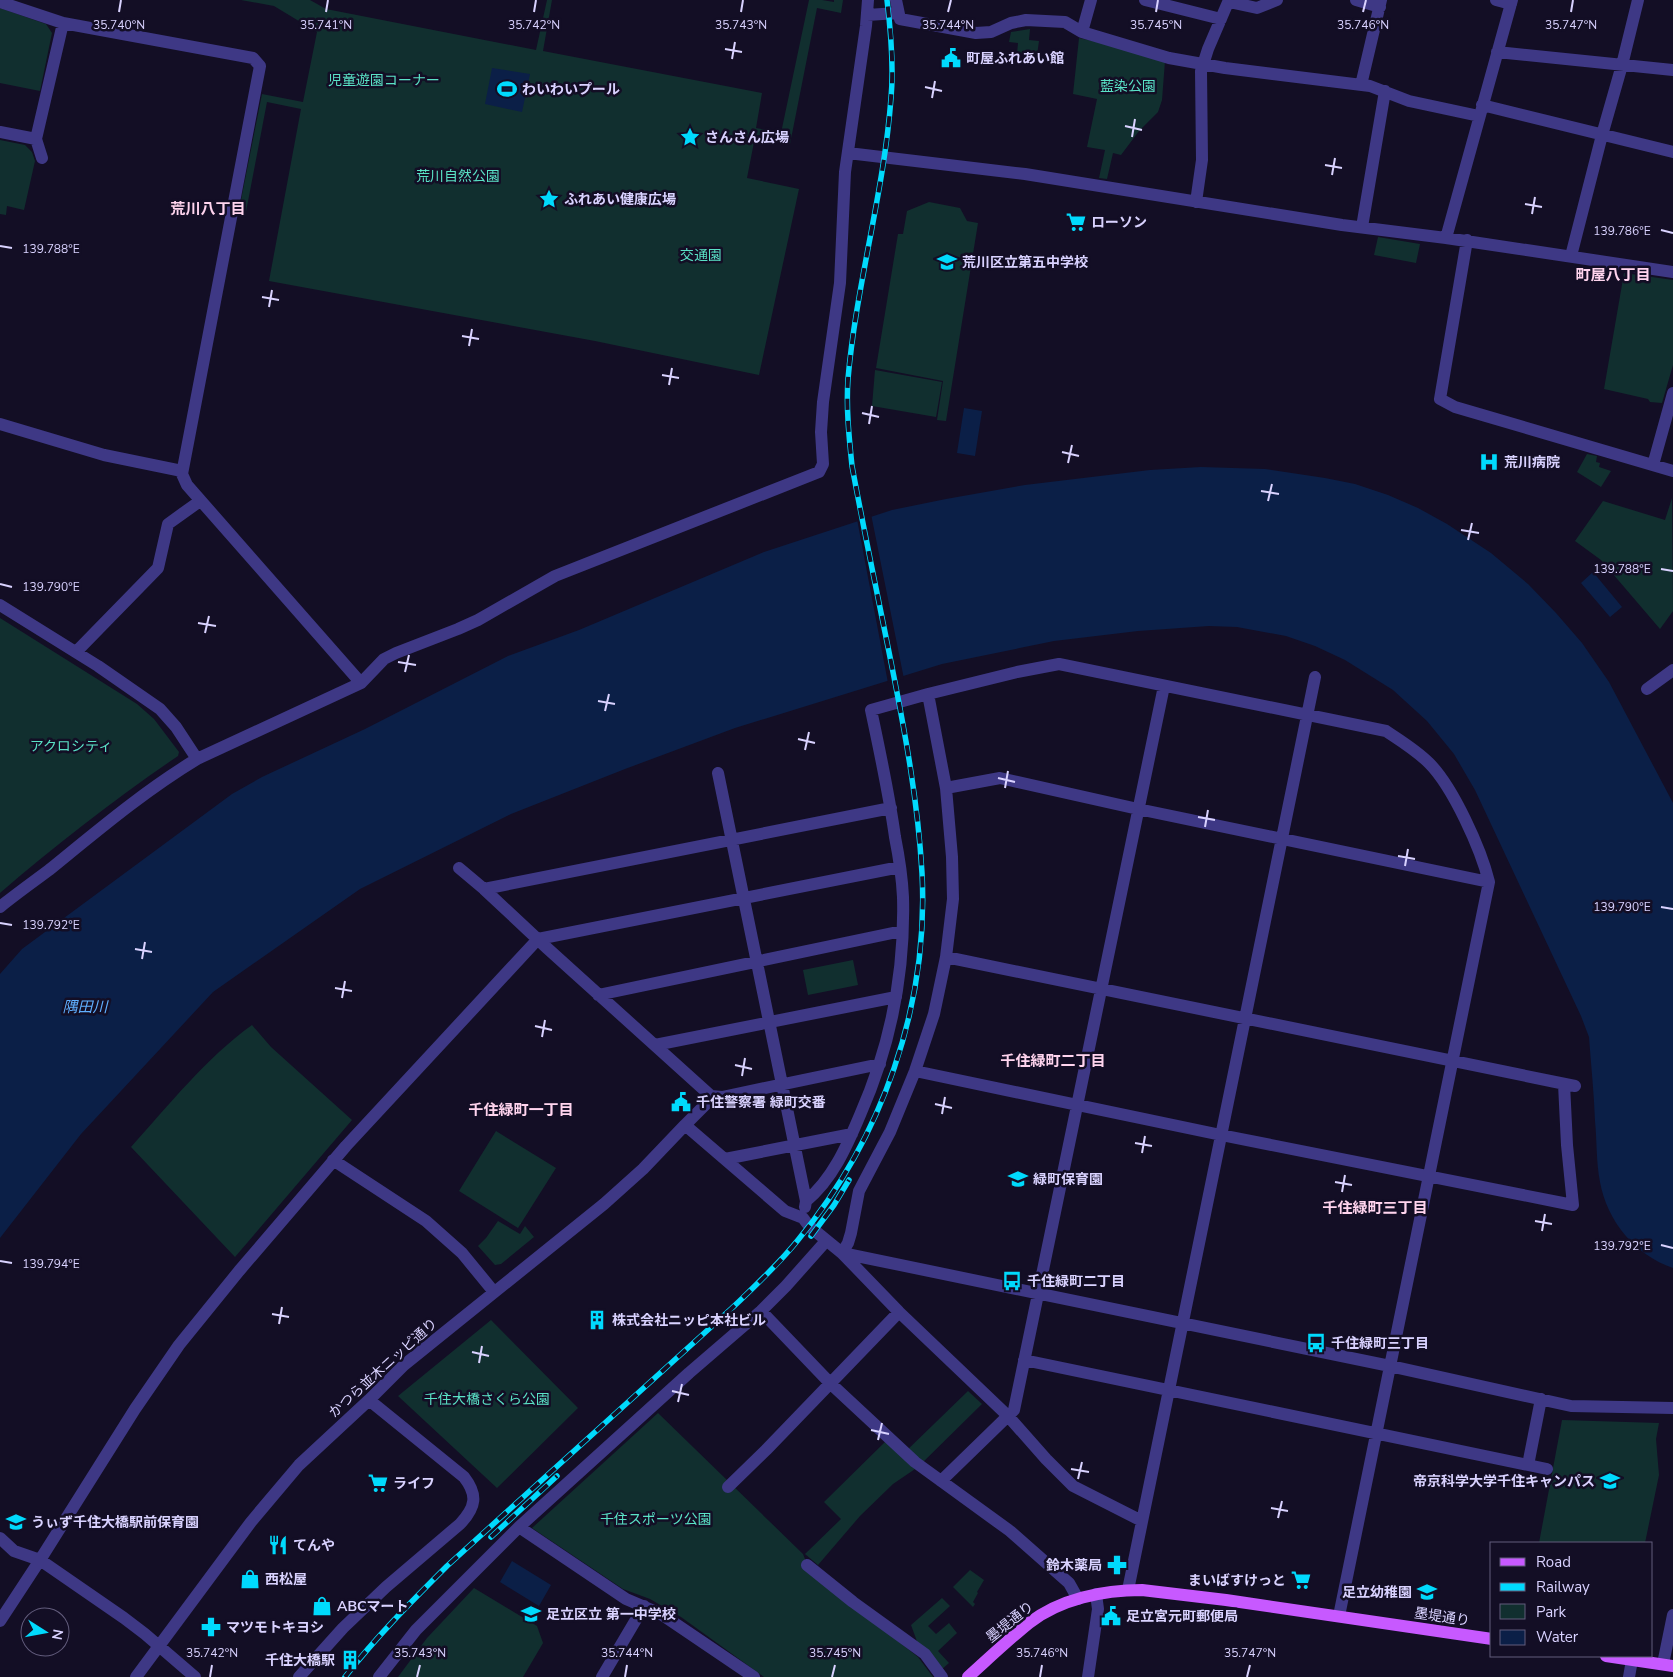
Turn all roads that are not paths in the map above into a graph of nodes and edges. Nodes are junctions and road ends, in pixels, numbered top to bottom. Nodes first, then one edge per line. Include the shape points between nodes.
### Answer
1 (868, 0) edge
2 (896, 0) edge
3 (1091, 0) edge
4 (1145, 0) edge
5 (1277, 0) edge
6 (1356, 0) edge
7 (1496, 0) edge
8 (1638, 0) edge
9 (1229, 1) edge
10 (0, 2) edge
11 (1511, 2) edge
12 (1381, 3) edge
13 (898, 13) junction
14 (867, 16) junction
15 (1222, 19) junction
16 (63, 23) junction
17 (1082, 32) junction
18 (1497, 52) junction
19 (1203, 65) junction
20 (1622, 65) junction
21 (1673, 70) edge
22 (1361, 85) junction
23 (1385, 91) junction
24 (1481, 110) junction
25 (0, 132) edge
26 (1602, 134) junction
27 (36, 139) junction
28 (1673, 152) edge
29 (848, 153) junction
30 (42, 158) dead end
31 (1196, 202) junction
32 (1362, 227) junction
33 (1446, 238) junction
34 (1467, 240) junction
35 (1571, 256) junction
36 (1673, 272) edge
37 (1673, 393) edge
38 (0, 424) edge
39 (1653, 465) junction
40 (182, 471) junction
41 (1673, 472) edge
42 (200, 501) junction
43 (0, 605) edge
44 (76, 652) junction
45 (1673, 670) edge
46 (1315, 677) dead end
47 (361, 683) junction
48 (1164, 686) junction
49 (1647, 689) dead end
50 (928, 694) junction
51 (1308, 714) junction
52 (197, 759) junction
53 (718, 773) dead end
54 (946, 788) junction
55 (891, 808) junction
56 (1138, 809) junction
57 (1282, 838) junction
58 (731, 839) junction
59 (900, 867) junction
60 (459, 868) dead end
61 (1489, 882) junction
62 (484, 889) junction
63 (743, 899) junction
64 (0, 907) edge
65 (902, 931) junction
66 (538, 939) junction
67 (946, 957) junction
68 (756, 962) junction
69 (1101, 988) junction
70 (598, 995) junction
71 (896, 997) junction
72 (1245, 1018) junction
73 (768, 1023) junction
74 (655, 1045) junction
75 (1452, 1061) junction
76 (880, 1064) junction
77 (915, 1071) junction
78 (782, 1084) junction
79 (711, 1096) junction
80 (1077, 1104) junction
81 (685, 1125) junction
82 (852, 1134) junction
83 (1221, 1135) junction
84 (794, 1145) junction
85 (725, 1159) junction
86 (333, 1160) junction
87 (1429, 1176) junction
88 (806, 1201) junction
89 (803, 1218) junction
90 (826, 1241) junction
91 (842, 1253) junction
92 (494, 1292) junction
93 (1038, 1294) junction
94 (761, 1311) junction
95 (899, 1312) junction
96 (1182, 1324) junction
97 (1024, 1360) junction
98 (1390, 1366) junction
99 (830, 1383) junction
100 (1169, 1390) junction
101 (1541, 1399) junction
102 (370, 1400) junction
103 (1673, 1408) edge
104 (1008, 1416) junction
105 (1377, 1433) junction
106 (1528, 1465) junction
107 (1547, 1469) dead end
108 (941, 1481) junction
109 (728, 1487) dead end
110 (1142, 1521) junction
111 (519, 1527) junction
112 (0, 1538) edge
113 (40, 1560) junction
114 (807, 1564) dead end
115 (1128, 1590) junction
116 (1096, 1594) junction
117 (1078, 1599) junction
118 (644, 1606) junction
119 (1673, 1615) edge
120 (1339, 1616) junction
121 (0, 1621) edge
122 (1490, 1639) edge
123 (158, 1646) junction
124 (1612, 1657) edge
125 (1632, 1660) junction
126 (1668, 1665) edge
127 (136, 1677) edge
128 (195, 1677) edge
129 (299, 1677) edge
130 (379, 1677) edge
131 (602, 1677) edge
132 (754, 1677) edge
133 (942, 1677) edge
134 (968, 1677) edge
135 (1088, 1677) edge
136 (1629, 1677) edge

1 - 14 street
2 - 13 street
3 - 17 street
4 - 15 street
5 - 9 street via 1257,8
6 - 12 street
7 - 11 street
8 - 20 street
9 - 15 street
10 - 16 street
11 - 18 street
12 - 22 street
13 - 14 street
13 - 17 street via 900,19 976,33 991,32 1026,20 1065,22
14 - 29 street
15 - 19 street
16 - 27 street
16 - 40 street via 253,58 260,66
17 - 19 street
18 - 20 street
18 - 24 street
19 - 22 street
19 - 31 street via 1202,160
20 - 21 street
20 - 26 street
22 - 23 street
23 - 24 street via 1409,101
23 - 32 street
24 - 26 street
24 - 33 street
25 - 27 street
26 - 28 street
26 - 35 street
27 - 30 street
29 - 31 street via 1025,174
29 - 47 street via 840,283 823,402 822,464 819,472 556,576 478,620 390,656
31 - 32 street
32 - 33 street
33 - 34 street
34 - 35 street
34 - 39 street via 1440,399 1455,407
35 - 36 street
37 - 39 street
38 - 40 street via 104,455
39 - 41 street
40 - 42 street via 187,485
42 - 44 street via 168,524 158,568
42 - 47 street
43 - 44 street
44 - 52 street via 160,709
45 - 49 street
46 - 51 street
47 - 52 street
48 - 50 street via 1059,664
48 - 51 street
48 - 56 street
50 - 54 street
50 - 55 street via 871,710
51 - 57 street
51 - 61 street via 1386,731 1430,764 1459,809 1486,868
52 - 64 street via 102,825
53 - 58 street
54 - 56 street via 1000,778
54 - 67 street via 953,899
55 - 58 street
55 - 59 street
56 - 57 street
56 - 69 street
57 - 61 street
57 - 72 street
58 - 62 street
58 - 63 street
59 - 63 street
59 - 65 street
60 - 62 street
61 - 75 street
62 - 66 street
63 - 66 street
63 - 68 street
65 - 68 street
65 - 71 street via 902,960
66 - 70 street
66 - 86 street
67 - 69 street
67 - 77 street via 934,1014
68 - 70 street
68 - 73 street
69 - 72 street
69 - 80 street
70 - 74 street
71 - 73 street
71 - 76 street
72 - 75 street
72 - 83 street
73 - 74 street
73 - 78 street
74 - 79 street
75 - 87 street
75 - 87 street via 1570,1085 1567,1145 1573,1205
76 - 78 street
76 - 82 street
77 - 80 street
77 - 91 street via 890,1132 859,1191 851,1233
78 - 79 street via 722,1097
78 - 84 street
79 - 81 street, かつら並木ニッピ通り
80 - 83 street
80 - 93 street
81 - 85 street
81 - 92 street, かつら並木ニッピ通り via 604,1204
82 - 84 street
82 - 88 street via 817,1192
83 - 87 street
83 - 96 street
84 - 85 street
84 - 88 street
85 - 89 street via 785,1210
86 - 92 street via 426,1221 462,1253
86 - 113 street via 179,1345
87 - 98 street
88 - 89 street
89 - 90 street
90 - 91 street
90 - 94 street
91 - 93 street
91 - 95 street
92 - 102 street, かつら並木ニッピ通り via 404,1365
93 - 96 street
93 - 97 street
94 - 99 street
94 - 111 street
95 - 99 street
95 - 104 street
96 - 98 street
96 - 100 street
97 - 100 street
97 - 104 street via 1014,1410
98 - 101 street
98 - 105 street
99 - 108 street via 915,1462
99 - 109 street
100 - 105 street
100 - 110 street
101 - 103 street via 1572,1406
101 - 106 street
102 - 123 street, かつら並木ニッピ通り via 299,1465 251,1522
102 - 129 street via 464,1477 471,1486 473,1506 460,1524 343,1628
104 - 108 street
104 - 110 street via 1073,1486
105 - 106 street
105 - 120 street
106 - 107 street
108 - 117 street via 1010,1531 1069,1583
110 - 115 street
111 - 118 street via 626,1598
111 - 130 street via 416,1630
112 - 113 street via 14,1551
113 - 121 street
113 - 123 street via 124,1618
114 - 133 street via 925,1654
115 - 116 main road, 墨堤通り
115 - 120 main road, 墨堤通り
116 - 117 main road, 墨堤通り
116 - 135 street via 1098,1609
117 - 134 main road, 墨堤通り via 1048,1611 1030,1623
118 - 131 street
118 - 132 street
119 - 126 street
120 - 122 main road, 墨堤通り
123 - 127 street, かつら並木ニッピ通り
123 - 128 street
124 - 125 main road
125 - 126 main road
125 - 136 street

